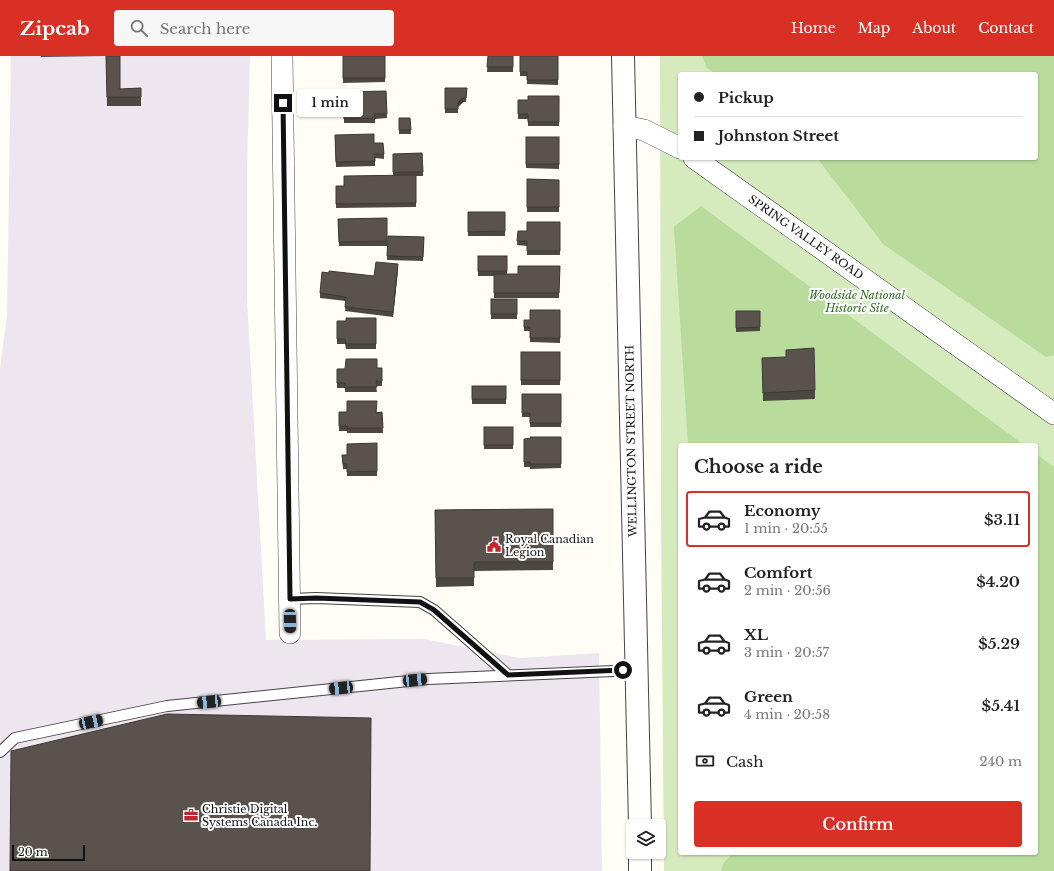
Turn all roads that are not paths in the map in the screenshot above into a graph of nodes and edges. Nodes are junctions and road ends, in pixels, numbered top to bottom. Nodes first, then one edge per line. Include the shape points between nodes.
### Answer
1 (282, 56) edge
2 (623, 56) edge
3 (624, 126) junction
4 (678, 147) edge
5 (697, 160) edge
6 (1054, 414) edge
7 (290, 599) junction
8 (290, 632) dead end
9 (637, 670) junction
10 (508, 675) junction
11 (0, 752) edge
12 (640, 819) edge
13 (640, 859) edge
14 (640, 871) edge

1 - 7 street
2 - 3 street, WELLINGTON STREET NORTH
3 - 4 street via 644,130
3 - 9 street, WELLINGTON STREET NORTH
5 - 6 street, SPRING VALLEY ROAD
7 - 8 street
7 - 10 lane via 420,602 434,610
9 - 10 lane
9 - 12 street, WELLINGTON STREET NORTH
10 - 11 lane via 428,679 166,706 15,738
13 - 14 street

